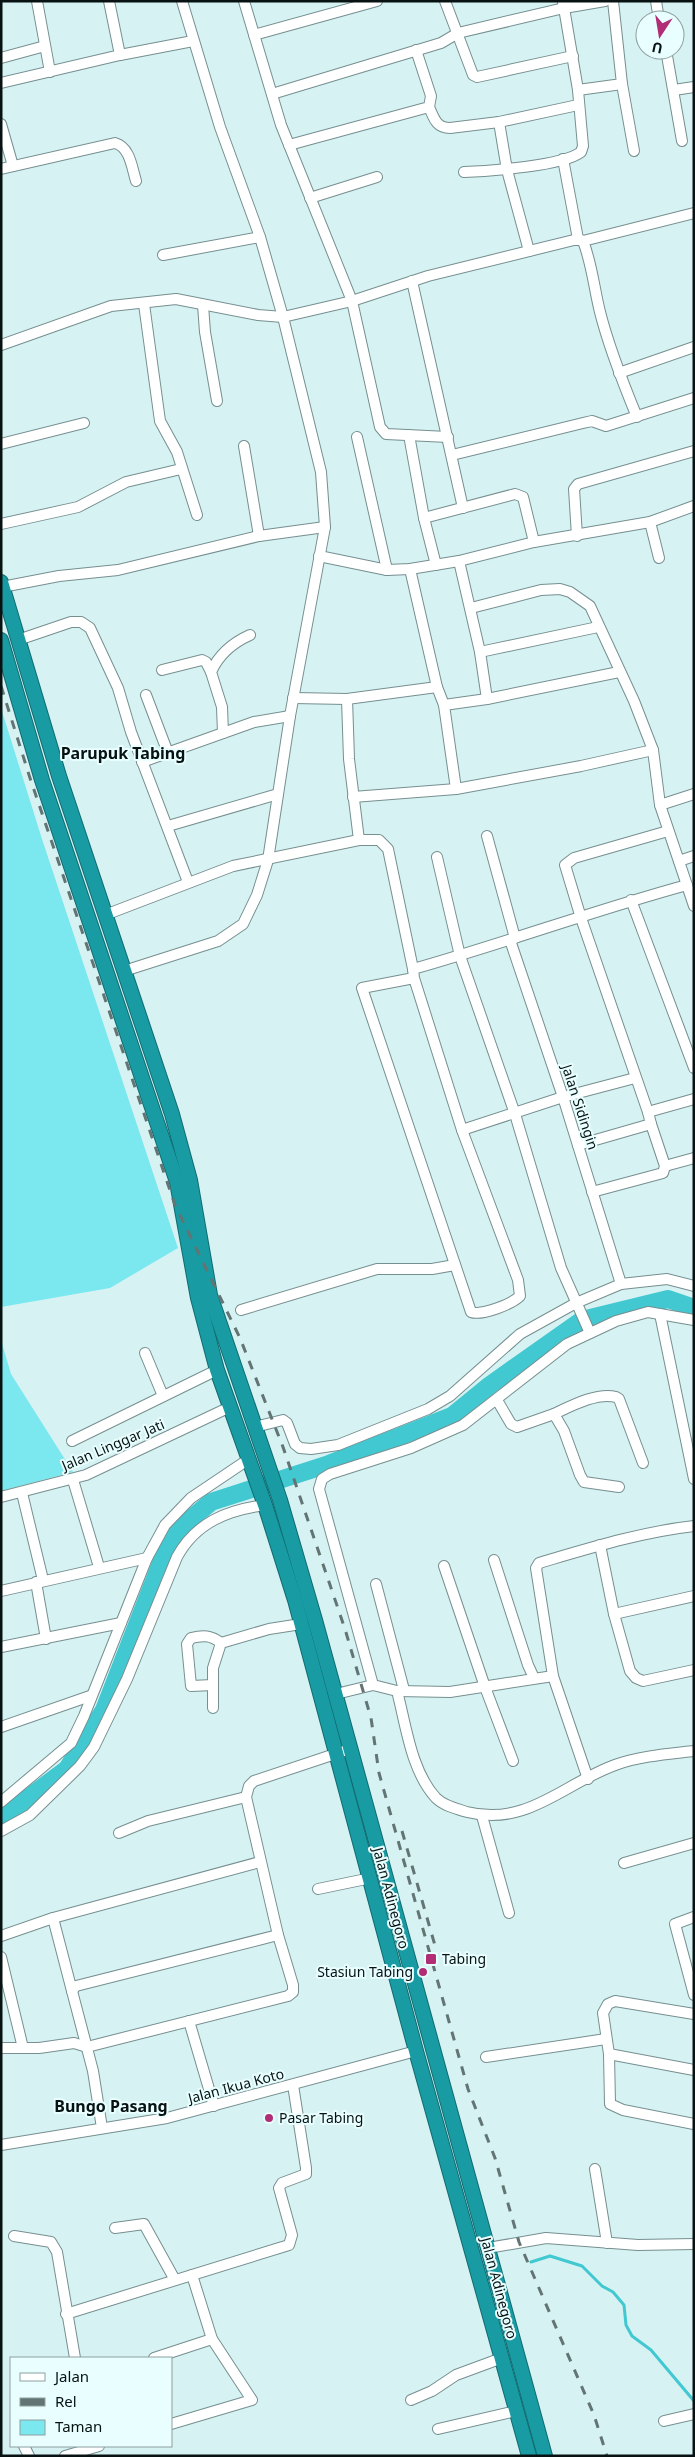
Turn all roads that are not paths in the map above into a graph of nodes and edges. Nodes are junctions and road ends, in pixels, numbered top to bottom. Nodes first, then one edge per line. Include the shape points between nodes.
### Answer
1 (37, 1) edge
2 (109, 1) edge
3 (182, 1) edge
4 (244, 1) edge
5 (377, 1) edge
6 (445, 1) edge
7 (605, 1) edge
8 (612, 1) edge
9 (564, 5) edge
10 (458, 33) junction
11 (254, 35) junction
12 (193, 41) junction
13 (45, 46) junction
14 (416, 50) junction
15 (120, 55) junction
16 (573, 56) junction
17 (1, 58) edge
18 (668, 60) edge
19 (50, 72) junction
20 (1, 83) edge
21 (622, 84) junction
22 (694, 87) edge
23 (578, 90) junction
24 (674, 90) junction
25 (272, 94) junction
26 (578, 105) junction
27 (429, 107) junction
28 (499, 122) junction
29 (1, 124) edge
30 (682, 141) dead end
31 (289, 146) junction
32 (634, 151) dead end
33 (563, 159) junction
34 (13, 166) junction
35 (1, 169) edge
36 (507, 170) junction
37 (464, 172) dead end
38 (377, 177) dead end
39 (136, 181) dead end
40 (310, 198) junction
41 (694, 213) edge
42 (260, 237) junction
43 (581, 240) junction
44 (529, 251) junction
45 (163, 255) dead end
46 (412, 281) junction
47 (352, 301) junction
48 (144, 304) junction
49 (203, 305) junction
50 (283, 317) junction
51 (1, 345) edge
52 (694, 347) edge
53 (619, 373) junction
54 (694, 398) edge
55 (218, 401) dead end
56 (637, 417) junction
57 (84, 423) dead end
58 (409, 435) junction
59 (357, 437) dead end
60 (448, 437) junction
61 (1, 444) edge
62 (244, 446) dead end
63 (694, 451) edge
64 (452, 455) junction
65 (181, 469) junction
66 (694, 506) edge
67 (463, 508) junction
68 (197, 515) dead end
69 (424, 518) junction
70 (650, 522) junction
71 (1, 524) edge
72 (325, 526) junction
73 (258, 536) junction
74 (578, 536) junction
75 (534, 542) junction
76 (319, 556) junction
77 (659, 558) dead end
78 (458, 561) junction
79 (436, 565) junction
80 (410, 569) junction
81 (387, 570) junction
82 (2, 584) edge
83 (471, 608) junction
84 (598, 627) junction
85 (250, 635) dead end
86 (1, 640) edge
87 (18, 640) junction
88 (480, 652) junction
89 (162, 670) dead end
90 (211, 672) junction
91 (619, 672) junction
92 (437, 688) junction
93 (146, 695) dead end
94 (293, 698) junction
95 (347, 699) junction
96 (487, 700) junction
97 (444, 706) junction
98 (290, 716) junction
99 (223, 733) junction
100 (652, 750) junction
101 (168, 753) junction
102 (142, 762) junction
103 (59, 776) junction
104 (42, 780) junction
105 (456, 789) junction
106 (278, 794) junction
107 (694, 794) edge
108 (353, 797) junction
109 (660, 805) junction
110 (168, 826) junction
111 (668, 831) junction
112 (487, 836) dead end
113 (360, 840) junction
114 (694, 856) edge
115 (437, 857) dead end
116 (268, 860) junction
117 (679, 861) junction
118 (188, 882) junction
119 (687, 885) junction
120 (631, 900) junction
121 (694, 906) edge
122 (105, 915) junction
123 (581, 918) junction
124 (512, 939) junction
125 (460, 956) junction
126 (124, 971) junction
127 (413, 974) junction
128 (694, 1068) edge
129 (635, 1078) junction
130 (563, 1097) junction
131 (694, 1099) edge
132 (648, 1112) junction
133 (515, 1114) junction
134 (651, 1124) junction
135 (462, 1130) junction
136 (578, 1145) junction
137 (693, 1160) edge
138 (664, 1166) junction
139 (183, 1181) junction
140 (592, 1192) junction
141 (455, 1265) junction
142 (621, 1284) junction
143 (694, 1286) edge
144 (577, 1305) junction
145 (241, 1310) dead end
146 (660, 1314) junction
147 (694, 1320) edge
148 (589, 1331) junction
149 (144, 1353) dead end
150 (217, 1370) junction
151 (163, 1396) junction
152 (497, 1400) junction
153 (230, 1407) junction
154 (554, 1414) junction
155 (255, 1427) junction
156 (72, 1441) dead end
157 (250, 1461) junction
158 (644, 1462) dead end
159 (694, 1479) edge
160 (73, 1480) junction
161 (619, 1488) dead end
162 (22, 1493) junction
163 (1, 1498) edge
164 (265, 1504) junction
165 (694, 1526) edge
166 (600, 1545) junction
167 (147, 1558) junction
168 (494, 1560) dead end
169 (444, 1566) dead end
170 (99, 1567) junction
171 (39, 1581) junction
172 (376, 1584) dead end
173 (1, 1591) edge
174 (694, 1596) edge
175 (302, 1598) junction
176 (614, 1614) junction
177 (315, 1620) junction
178 (122, 1622) junction
179 (301, 1624) junction
180 (46, 1639) junction
181 (221, 1643) junction
182 (1, 1647) edge
183 (694, 1670) edge
184 (553, 1676) junction
185 (534, 1678) junction
186 (213, 1685) junction
187 (373, 1685) junction
188 (484, 1687) junction
189 (400, 1691) junction
190 (336, 1694) junction
191 (90, 1696) junction
192 (213, 1708) dead end
193 (1, 1727) edge
194 (694, 1750) edge
195 (344, 1751) junction
196 (513, 1761) dead end
197 (588, 1779) junction
198 (246, 1797) junction
199 (1, 1802) edge
200 (482, 1816) junction
201 (1, 1832) edge
202 (119, 1833) dead end
203 (694, 1843) edge
204 (260, 1862) junction
205 (624, 1863) dead end
206 (371, 1878) junction
207 (318, 1890) dead end
208 (509, 1913) dead end
209 (694, 1917) edge
210 (53, 1918) junction
211 (1, 1936) edge
212 (278, 1936) junction
213 (1, 1958) edge
214 (72, 1991) junction
215 (694, 1995) edge
216 (694, 2014) edge
217 (189, 2021) junction
218 (606, 2039) junction
219 (87, 2047) junction
220 (1, 2048) edge
221 (23, 2048) junction
222 (416, 2051) junction
223 (609, 2054) junction
224 (486, 2057) dead end
225 (694, 2070) edge
226 (293, 2085) junction
227 (214, 2106) junction
228 (694, 2124) edge
229 (102, 2128) junction
230 (1, 2145) edge
231 (595, 2169) dead end
232 (116, 2228) dead end
233 (14, 2236) dead end
234 (607, 2243) junction
235 (694, 2244) edge
236 (488, 2248) junction
237 (192, 2275) junction
238 (175, 2280) junction
239 (66, 2314) junction
240 (212, 2340) junction
241 (74, 2357) edge
242 (157, 2357) edge
243 (502, 2358) junction
244 (412, 2400) dead end
245 (516, 2411) junction
246 (694, 2414) edge
247 (664, 2421) dead end
248 (172, 2424) edge
249 (438, 2429) dead end
250 (96, 2447) edge
251 (65, 2456) edge
252 (529, 2456) edge
253 (545, 2456) edge

1 - 13 street
2 - 15 street
3 - 12 street
4 - 11 street
5 - 11 street
6 - 10 street
7 - 9 street
8 - 21 street
9 - 10 street
9 - 16 street
10 - 14 street via 442,43
10 - 16 street via 472,75 477,77
11 - 25 street
12 - 15 street
12 - 42 street
13 - 17 street
13 - 19 street
14 - 25 street
14 - 27 street via 431,96
15 - 19 street
16 - 23 street
18 - 24 street
19 - 20 street
21 - 23 street
21 - 32 street
22 - 24 street
23 - 26 street
24 - 30 street
25 - 31 street
26 - 28 street
26 - 33 street via 583,146 577,156
27 - 28 street via 442,128
27 - 31 street
28 - 36 street
29 - 34 street
31 - 40 street
33 - 36 street
33 - 43 street
34 - 35 street
34 - 39 street via 115,143 127,153
36 - 37 street
36 - 44 street
38 - 40 street
40 - 47 street
41 - 43 street
42 - 45 street
42 - 50 street
43 - 44 street
43 - 53 street via 590,258 600,310
44 - 46 street
46 - 47 street
46 - 60 street
47 - 50 street
47 - 58 street via 380,426 386,434
48 - 49 street via 176,300
48 - 51 street via 111,306
48 - 65 street via 160,421 177,452
49 - 50 street
49 - 55 street
50 - 72 street via 320,472
52 - 53 street
53 - 56 street
54 - 56 street
56 - 64 street via 606,426 592,422 568,426
57 - 61 street
58 - 60 street
58 - 69 street
59 - 81 street
60 - 64 street
62 - 73 street
63 - 74 street via 578,484 574,489
64 - 67 street
65 - 68 street
65 - 71 street via 126,482 78,507
66 - 70 street
67 - 69 street
67 - 75 street via 519,495 523,498
69 - 79 street
70 - 74 street
70 - 77 street
72 - 73 street
72 - 76 street
73 - 82 street via 118,570
74 - 75 street
75 - 78 street
76 - 81 street
76 - 94 street
78 - 79 street
78 - 83 street
79 - 80 street
80 - 81 street
80 - 92 street
82 - 87 highway
83 - 84 street via 541,590 560,589 590,606
83 - 88 street
84 - 88 street
84 - 91 street
85 - 90 street via 236,641 217,658
86 - 104 highway
87 - 102 street via 71,622 87,625 101,647 118,688
87 - 103 highway
88 - 96 street
89 - 90 street via 202,660
90 - 99 street via 222,707
91 - 96 street
91 - 100 street via 634,701
92 - 95 street
92 - 97 street
93 - 101 street
94 - 95 street
94 - 98 street
95 - 108 street
96 - 97 street
97 - 105 street
98 - 99 street via 254,722
98 - 106 street
99 - 101 street
100 - 105 street
100 - 109 street
101 - 102 street
102 - 110 street
103 - 104 highway
103 - 122 highway
104 - 139 highway
105 - 108 street
106 - 110 street
106 - 116 street
107 - 109 street
108 - 113 street
109 - 111 street
110 - 118 street
111 - 117 street
111 - 123 street via 568,862 566,871
112 - 124 street, Jalan Sidingin
113 - 116 street
113 - 127 street via 379,840 388,849
114 - 117 street
115 - 125 street
116 - 118 street via 233,866
116 - 126 street via 257,895 242,924 218,941
117 - 119 street
118 - 122 street
119 - 120 street
119 - 121 street
120 - 123 street
120 - 128 street
122 - 126 highway
123 - 124 street
123 - 129 street
124 - 125 street
124 - 130 street, Jalan Sidingin
125 - 127 street
125 - 133 street
126 - 139 highway via 172,1114
127 - 135 street
127 - 141 street via 362,988
129 - 130 street
129 - 132 street
130 - 133 street
130 - 136 street, Jalan Sidingin
131 - 132 street
132 - 134 street
133 - 135 street
133 - 144 street via 562,1268
134 - 136 street
134 - 138 street
135 - 141 street via 518,1280 520,1296 513,1303 473,1314
136 - 140 street, Jalan Sidingin
137 - 138 street
138 - 140 street via 663,1173 659,1175
139 - 150 highway, Jalan Adinegoro via 198,1298
139 - 155 highway, Jalan Adinegoro via 210,1294
140 - 142 street, Jalan Sidingin
141 - 145 street via 432,1269 377,1269
142 - 143 street via 667,1279
142 - 144 street
144 - 148 street
144 - 155 street via 520,1334 450,1396 428,1409 338,1445 300,1448 283,1420
146 - 147 street
146 - 148 street via 648,1312
146 - 159 street
148 - 152 street via 567,1344
149 - 151 street
150 - 151 street
150 - 153 highway, Jalan Adinegoro
151 - 156 street
152 - 154 street via 511,1424 517,1427
152 - 187 street via 463,1425 412,1448 330,1474 322,1480 320,1489
153 - 157 highway, Jalan Adinegoro
153 - 160 street, Jalan Linggar Jati
154 - 158 street via 601,1397 616,1397
154 - 161 street via 584,1482
155 - 175 highway, Jalan Adinegoro via 280,1500
157 - 164 highway, Jalan Adinegoro
157 - 167 street via 192,1498 176,1513
160 - 162 street, Jalan Linggar Jati
160 - 170 street
162 - 163 street, Jalan Linggar Jati
162 - 171 street
164 - 175 highway, Jalan Adinegoro
164 - 201 street via 220,1516 187,1541 177,1557 128,1680 94,1747 80,1766 30,1815
165 - 166 street via 670,1528
166 - 176 street
166 - 184 street via 539,1563 536,1568
167 - 170 street
167 - 178 street
168 - 185 street
169 - 188 street
170 - 171 street
171 - 173 street
171 - 180 street
172 - 189 street
174 - 176 street
175 - 177 highway, Jalan Adinegoro
175 - 179 highway, Jalan Adinegoro
176 - 183 street via 630,1671 636,1678 643,1681
177 - 179 highway
177 - 190 highway, Jalan Adinegoro
178 - 180 street
178 - 191 street
179 - 181 street via 269,1629
179 - 195 highway, Jalan Adinegoro
180 - 182 street
181 - 186 street via 213,1668
181 - 186 street via 206,1636 191,1638 187,1644 191,1686
184 - 185 street
184 - 197 street
185 - 188 street
186 - 192 street
187 - 189 street
187 - 190 street
188 - 189 street via 441,1692
188 - 196 street
189 - 200 street via 418,1768 436,1798 446,1805
190 - 195 highway, Jalan Adinegoro
191 - 193 street
191 - 199 street via 71,1743
194 - 197 street via 637,1758
195 - 198 street via 254,1781
195 - 206 highway, Jalan Adinegoro
195 - 236 highway, Jalan Adinegoro
197 - 200 street via 527,1809
198 - 202 street via 148,1821
198 - 204 street
200 - 208 street
203 - 205 street
204 - 210 street
204 - 212 street
206 - 207 street
206 - 222 highway, Jalan Adinegoro
209 - 215 street via 675,1924
210 - 211 street
210 - 214 street
212 - 214 street via 76,1986
212 - 217 street via 294,1984 293,1992 288,1996
213 - 221 street
214 - 219 street
216 - 218 street via 615,2001 608,2004 604,2013
217 - 219 street
217 - 227 street
218 - 223 street
218 - 224 street
219 - 221 street via 67,2043
219 - 229 street
220 - 221 street
222 - 226 street, Jalan Ikua Koto
222 - 243 highway, Jalan Adinegoro
223 - 225 street
223 - 228 street via 613,2107
226 - 227 street, Jalan Ikua Koto
226 - 237 street via 306,2174 282,2183 279,2188 291,2242 284,2248
227 - 229 street, Jalan Ikua Koto via 167,2118
229 - 230 street, Jalan Ikua Koto
231 - 234 street
232 - 238 street via 144,2224
233 - 239 street via 51,2242 57,2252
234 - 235 street
234 - 236 street via 546,2238
236 - 253 highway, Jalan Adinegoro
237 - 238 street
237 - 240 street
238 - 239 street
239 - 241 street
240 - 242 street
240 - 248 street via 252,2400
243 - 244 street via 456,2375
243 - 245 highway, Jalan Adinegoro
245 - 249 street
245 - 252 highway, Jalan Adinegoro
246 - 247 street
250 - 251 street

